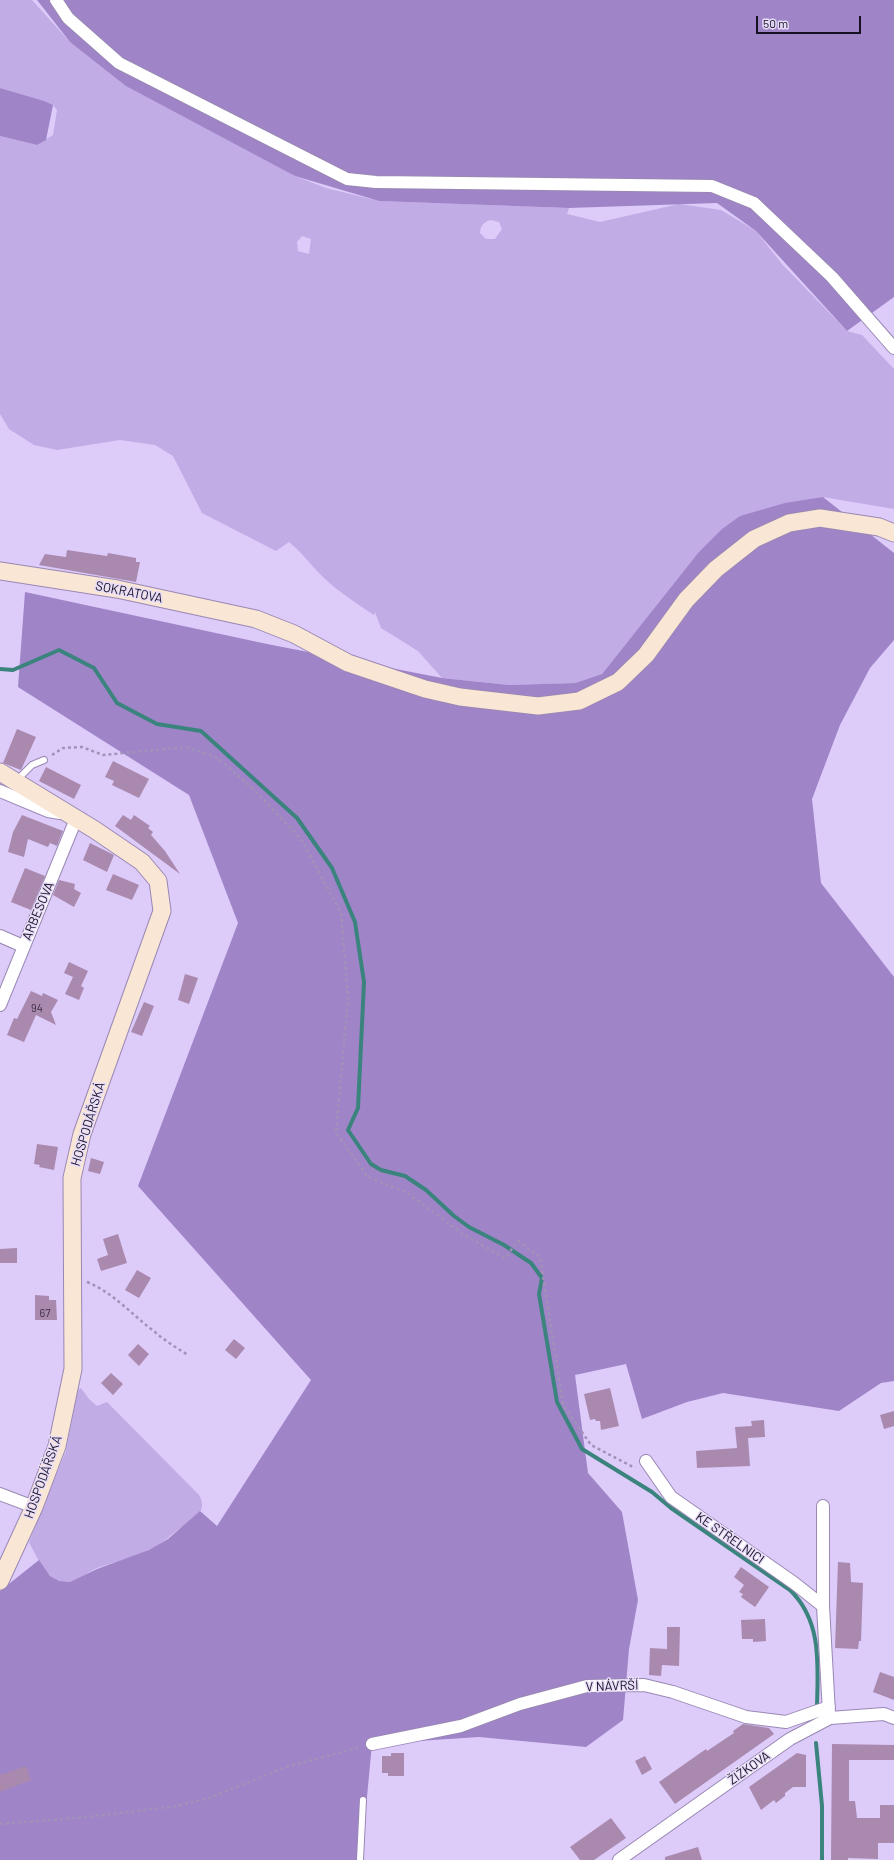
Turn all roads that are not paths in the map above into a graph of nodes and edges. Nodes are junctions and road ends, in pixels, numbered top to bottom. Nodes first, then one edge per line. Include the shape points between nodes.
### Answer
1 (56, 0) edge
2 (894, 348) edge
3 (894, 533) edge
4 (0, 571) edge
5 (44, 760) road end
6 (0, 772) edge
7 (16, 782) junction
8 (0, 792) edge
9 (74, 817) junction
10 (0, 936) edge
11 (23, 946) junction
12 (0, 1004) edge
13 (646, 1461) dead end
14 (0, 1494) edge
15 (823, 1506) dead end
16 (34, 1508) junction
17 (0, 1581) edge
18 (823, 1606) junction
19 (829, 1712) junction
20 (894, 1718) edge
21 (372, 1744) road end
22 (363, 1800) dead end
23 (360, 1860) edge
24 (619, 1860) edge

1 - 2 street via 68,18 119,63 347,179 376,182 712,186 754,203 832,277
3 - 4 street, SOKRATOVA via 879,527 820,518 789,523 754,539 716,569 686,600 646,655 618,682 579,701 538,706 460,697 426,689 348,663 294,634 256,619 117,589
5 - 7 lane via 32,765
6 - 7 street, HOSPODÁŘSKÁ
7 - 9 street, HOSPODÁŘSKÁ
8 - 9 street via 48,811
9 - 11 street, ARBESOVA
9 - 16 street, HOSPODÁŘSKÁ via 142,862 158,881 162,911 82,1134 72,1178 73,1369 57,1446
10 - 11 street
11 - 12 street, ARBESOVA
13 - 18 street, KE STŘELNICI via 671,1497
14 - 16 street
15 - 18 street
16 - 17 street, HOSPODÁŘSKÁ
18 - 19 street
19 - 20 street, ŽIŽKOVA via 884,1714
19 - 21 street, V NÁVRŠÍ via 786,1722 746,1717 673,1692 644,1685 587,1686 520,1704 461,1726
19 - 24 street, ŽIŽKOVA
22 - 23 lane

